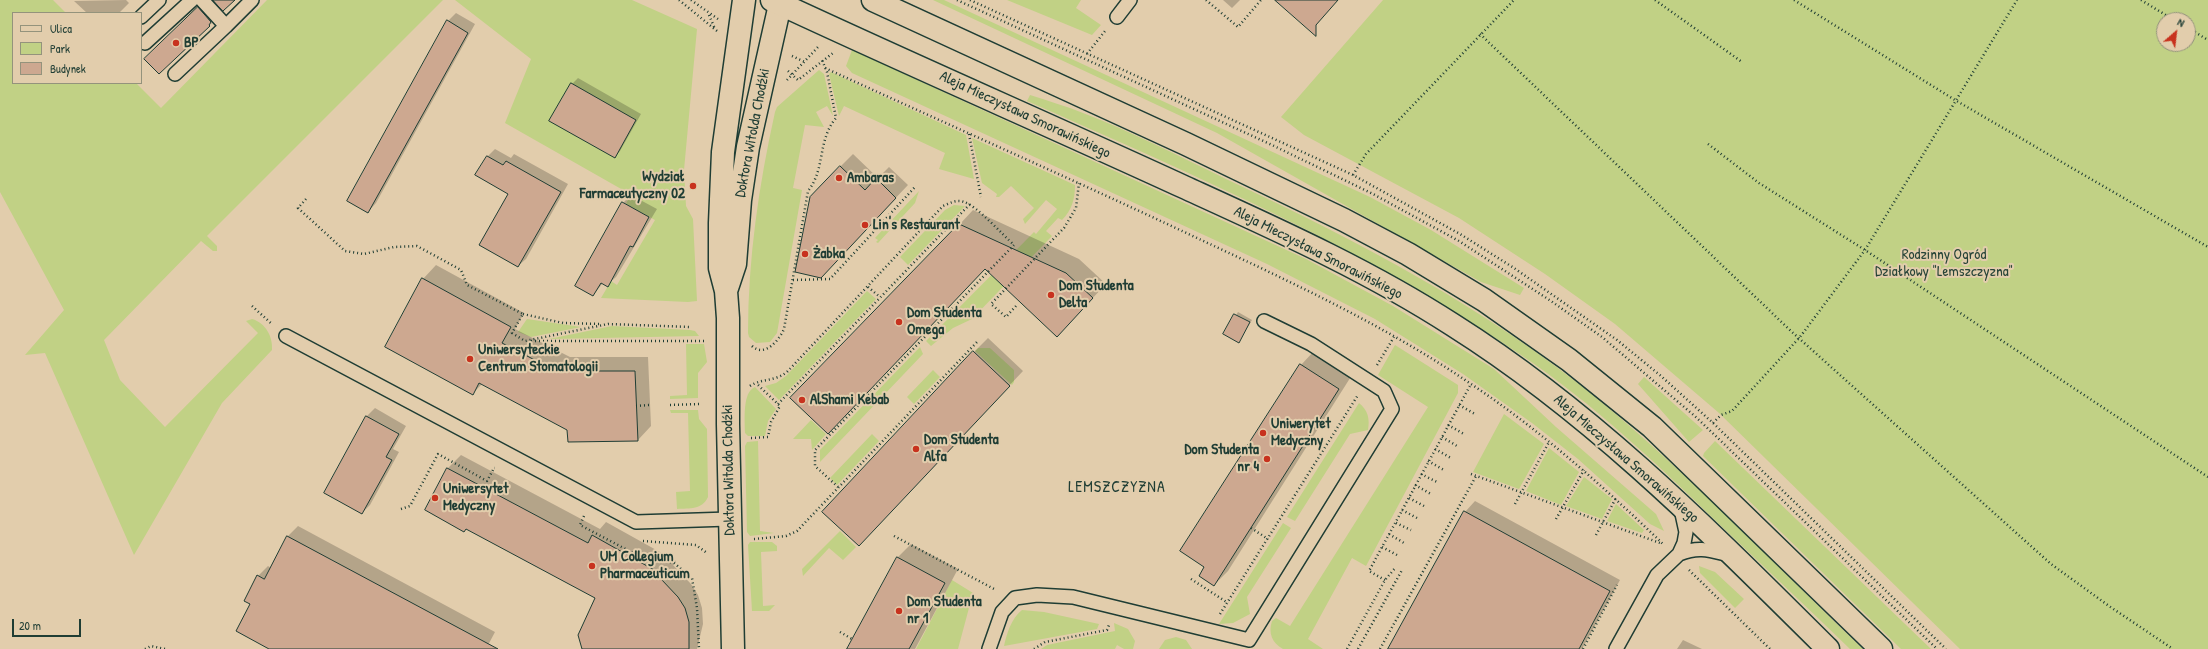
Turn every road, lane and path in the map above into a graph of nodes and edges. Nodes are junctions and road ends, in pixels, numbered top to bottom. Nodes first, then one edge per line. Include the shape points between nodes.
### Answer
1 (159, 0) edge
2 (192, 0) edge
3 (202, 0) edge
4 (252, 0) edge
5 (679, 0) edge
6 (691, 0) edge
7 (744, 0) edge
8 (873, 0) edge
9 (1130, 0) edge
10 (1206, 0) edge
11 (1261, 0) edge
12 (1514, 0) edge
13 (1655, 0) edge
14 (1794, 0) edge
15 (2017, 0) edge
16 (2141, 0) edge
17 (778, 1) edge
18 (2161, 12) edge
19 (709, 14) dead end
20 (142, 16) edge
21 (1117, 17) joint
22 (226, 26) junction
23 (708, 26) dead end
24 (2196, 33) edge
25 (1480, 34) junction
26 (2208, 40) edge
27 (145, 43) dead end
28 (820, 45) dead end
29 (835, 52) dead end
30 (1087, 54) dead end
31 (790, 55) dead end
32 (822, 60) junction
33 (1742, 62) dead end
34 (784, 68) dead end
35 (825, 68) junction
36 (175, 74) dead end
37 (1955, 100) junction
38 (968, 134) junction
39 (1708, 144) dead end
40 (1353, 175) dead end
41 (1079, 184) junction
42 (915, 187) dead end
43 (981, 197) dead end
44 (306, 199) dead end
45 (970, 204) junction
46 (2208, 247) edge
47 (1865, 250) junction
48 (793, 280) junction
49 (868, 287) junction
50 (726, 291) junction
51 (880, 297) junction
52 (252, 306) dead end
53 (1016, 306) dead end
54 (523, 314) junction
55 (1264, 321) dead end
56 (608, 324) junction
57 (691, 327) dead end
58 (286, 336) joint
59 (1394, 337) junction
60 (1800, 337) junction
61 (525, 341) junction
62 (707, 341) dead end
63 (977, 342) dead end
64 (750, 345) dead end
65 (1368, 380) junction
66 (756, 382) junction
67 (1471, 384) junction
68 (748, 388) dead end
69 (700, 404) dead end
70 (778, 404) junction
71 (649, 405) dead end
72 (670, 405) dead end
73 (1459, 405) junction
74 (636, 406) dead end
75 (1475, 414) dead end
76 (1713, 423) dead end
77 (1448, 425) junction
78 (1464, 434) dead end
79 (1442, 437) junction
80 (749, 438) dead end
81 (1549, 442) junction
82 (1457, 446) dead end
83 (1435, 449) junction
84 (1451, 458) dead end
85 (1428, 461) junction
86 (1444, 470) dead end
87 (1584, 470) junction
88 (501, 471) dead end
89 (1422, 474) junction
90 (1472, 474) dead end
91 (1476, 476) junction
92 (2208, 477) edge
93 (1437, 482) dead end
94 (1415, 485) junction
95 (838, 487) junction
96 (1521, 493) junction
97 (1431, 494) dead end
98 (1408, 498) junction
99 (1616, 498) junction
100 (1677, 502) junction
101 (1515, 504) dead end
102 (1424, 506) dead end
103 (1562, 508) junction
104 (401, 510) dead end
105 (1402, 510) junction
106 (577, 512) dead end
107 (584, 515) junction
108 (1417, 518) dead end
109 (591, 519) dead end
110 (729, 519) junction
111 (1556, 520) dead end
112 (1603, 522) junction
113 (1396, 523) junction
114 (1251, 528) dead end
115 (1411, 530) dead end
116 (1389, 534) junction
117 (1596, 535) dead end
118 (894, 536) dead end
119 (751, 539) dead end
120 (1268, 539) junction
121 (639, 540) dead end
122 (1404, 543) dead end
123 (1662, 544) junction
124 (1382, 547) junction
125 (635, 554) junction
126 (1397, 555) dead end
127 (1677, 555) junction
128 (1734, 556) junction
129 (633, 558) dead end
130 (709, 559) dead end
131 (1396, 567) dead end
132 (1402, 570) dead end
133 (1191, 579) dead end
134 (1385, 580) junction
135 (1617, 585) dead end
136 (1000, 587) dead end
137 (1228, 603) junction
138 (1113, 608) junction
139 (1216, 620) dead end
140 (840, 632) dead end
141 (852, 639) dead end
142 (145, 649) edge
143 (165, 649) edge
144 (699, 649) edge
145 (733, 649) edge
146 (989, 649) edge
147 (1034, 649) edge
148 (1347, 649) edge
149 (1358, 649) edge
150 (1380, 649) edge
151 (1583, 649) edge
152 (1616, 649) edge
153 (1770, 649) edge
154 (1828, 649) edge
155 (1881, 649) edge
156 (2173, 649) edge

1 - 20 lane
2 - 27 lane
3 - 22 lane
4 - 22 lane
5 - 23 path
6 - 19 path
7 - 50 main road, Doktora Witolda Chodźki via 723,152 720,268
8 - 155 main road via 1344,220 1408,254 1484,300 1569,360 1652,427
9 - 21 lane
10 - 11 path via 1238,27
12 - 25 path
13 - 33 path
14 - 37 path
15 - 37 path
16 - 18 path
17 - 50 main road, Doktora Witolda Chodźki via 748,147 740,200 735,264
17 - 100 main road, Aleja Mieczysława Smorawińskiego via 1230,208 1369,275 1452,324 1564,403 1606,437
21 - 30 path
22 - 36 lane
24 - 26 path
25 - 40 path via 1366,154
25 - 60 path
28 - 31 path via 804,62
29 - 32 path
32 - 34 path via 798,80
32 - 35 path
35 - 38 path
35 - 48 path via 836,118 827,129 816,181 808,191
37 - 46 path
37 - 47 path
38 - 41 path
38 - 43 path
39 - 47 path via 1759,184
41 - 53 path via 1076,208 1064,228 991,304 1006,317
41 - 59 path via 1281,278
42 - 48 path via 830,279
44 - 54 path via 298,208 344,251 364,254 394,247 417,246 461,270 467,285
45 - 49 path via 959,201 943,206
45 - 51 path
45 - 95 path via 1014,245 815,450 815,466
47 - 60 path
47 - 92 path
48 - 64 path via 784,329 776,343 762,350
49 - 51 path
49 - 66 path via 784,374 773,380
50 - 110 main road, Doktora Witolda Chodźki
51 - 70 path
52 - 58 path
54 - 56 path via 563,323
54 - 61 path via 512,334
55 - 65 lane via 1311,344
56 - 57 path
56 - 61 path
58 - 110 lane via 636,522
59 - 65 path
59 - 67 path
60 - 76 path via 1732,411
60 - 156 path via 2051,564
61 - 62 path
63 - 95 path
65 - 120 path
65 - 138 lane via 1388,396 1392,409 1389,416 1249,640
66 - 68 path
66 - 70 path
67 - 73 path
67 - 81 path
69 - 72 path
70 - 80 path via 780,406 771,422 768,438
71 - 74 path
73 - 75 path
73 - 77 path
77 - 78 path
77 - 79 path
79 - 82 path
79 - 83 path
81 - 87 path
81 - 96 path
83 - 84 path
83 - 85 path
85 - 86 path
85 - 89 path
87 - 99 path
87 - 103 path
88 - 104 path via 494,468 487,481 438,454 410,506
89 - 93 path
89 - 94 path
90 - 91 path
91 - 96 path
91 - 150 path
94 - 97 path
94 - 98 path
95 - 119 path via 797,531 786,536
96 - 101 path
96 - 103 path
98 - 102 path
98 - 105 path
99 - 112 path
99 - 123 path
100 - 127 lane via 1684,518 1686,532 1684,543
100 - 128 main road, Aleja Mieczysława Smorawińskiego
103 - 111 path
103 - 112 path
105 - 108 path
105 - 113 path
106 - 107 path
107 - 109 path
107 - 125 path via 580,525
110 - 145 main road, Doktora Witolda Chodźki
112 - 117 path
112 - 123 path
113 - 115 path
113 - 116 path
114 - 120 path
116 - 122 path
116 - 124 path
118 - 136 path via 995,590
120 - 137 path
121 - 130 path via 696,545 706,551
123 - 127 path
124 - 126 path
124 - 134 path via 1368,571
125 - 129 path
125 - 144 path via 674,564 692,578 697,608
127 - 128 lane via 1699,548
127 - 152 lane via 1649,586
127 - 153 path
128 - 154 main road, Aleja Mieczysława Smorawińskiego
131 - 134 path
132 - 149 path
133 - 137 path
134 - 148 path
135 - 151 path
137 - 139 path
138 - 146 lane via 1073,597 1015,598 1002,612
138 - 147 path via 1107,630 1045,642
140 - 141 path
142 - 143 path via 151,646

